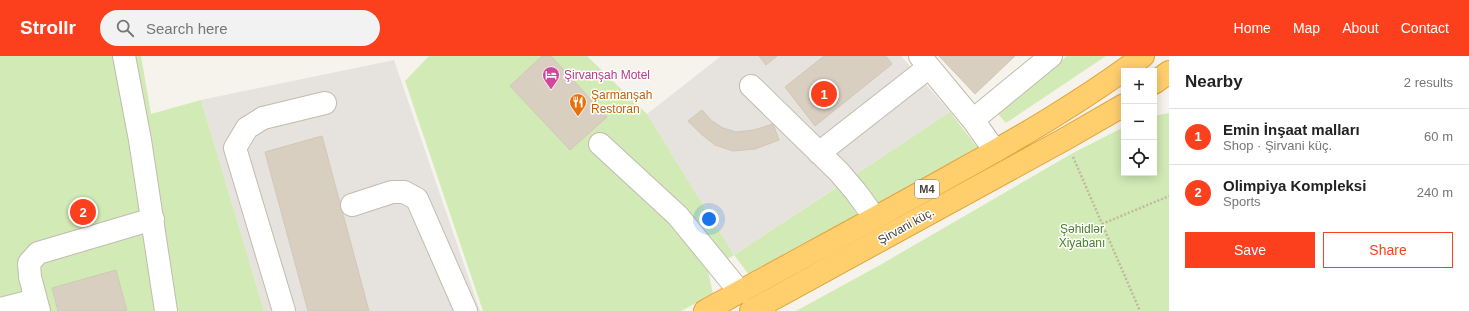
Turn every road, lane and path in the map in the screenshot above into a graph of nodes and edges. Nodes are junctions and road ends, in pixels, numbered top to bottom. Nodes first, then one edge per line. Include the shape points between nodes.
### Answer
1 (124, 56) edge
2 (1051, 56) edge
3 (1143, 56) edge
4 (924, 62) edge
5 (1169, 72) edge
6 (1157, 81) edge
7 (751, 86) dead end
8 (1169, 90) edge
9 (1157, 93) edge
10 (325, 103) dead end
11 (1121, 107) edge
12 (973, 120) junction
13 (1065, 139) junction
14 (600, 144) dead end
15 (995, 151) junction
16 (819, 152) junction
17 (1169, 196) edge
18 (352, 205) dead end
19 (876, 218) junction
20 (153, 219) junction
21 (1102, 224) junction
22 (740, 292) junction
23 (38, 305) edge
24 (0, 309) edge
25 (166, 311) edge
26 (284, 311) edge
27 (466, 311) edge
28 (705, 311) edge
29 (751, 311) edge
30 (1140, 311) edge

1 - 20 lane
2 - 12 lane
3 - 15 highway, M4 via 1066,109
4 - 12 lane
4 - 16 lane
5 - 6 highway
7 - 16 lane
8 - 9 highway
10 - 26 lane via 263,118 247,128 235,148
11 - 13 highway, Şirvani küç. / M4
12 - 15 lane
13 - 21 path
13 - 29 highway, Şirvani küç. / M4
14 - 22 lane via 678,216
15 - 19 highway, M4
16 - 19 lane via 839,172
17 - 21 path
18 - 27 lane via 392,192 404,192 417,199
19 - 22 highway, M4
20 - 23 lane via 38,253 29,263
20 - 25 lane
21 - 30 path
22 - 28 highway, M4
23 - 24 lane

